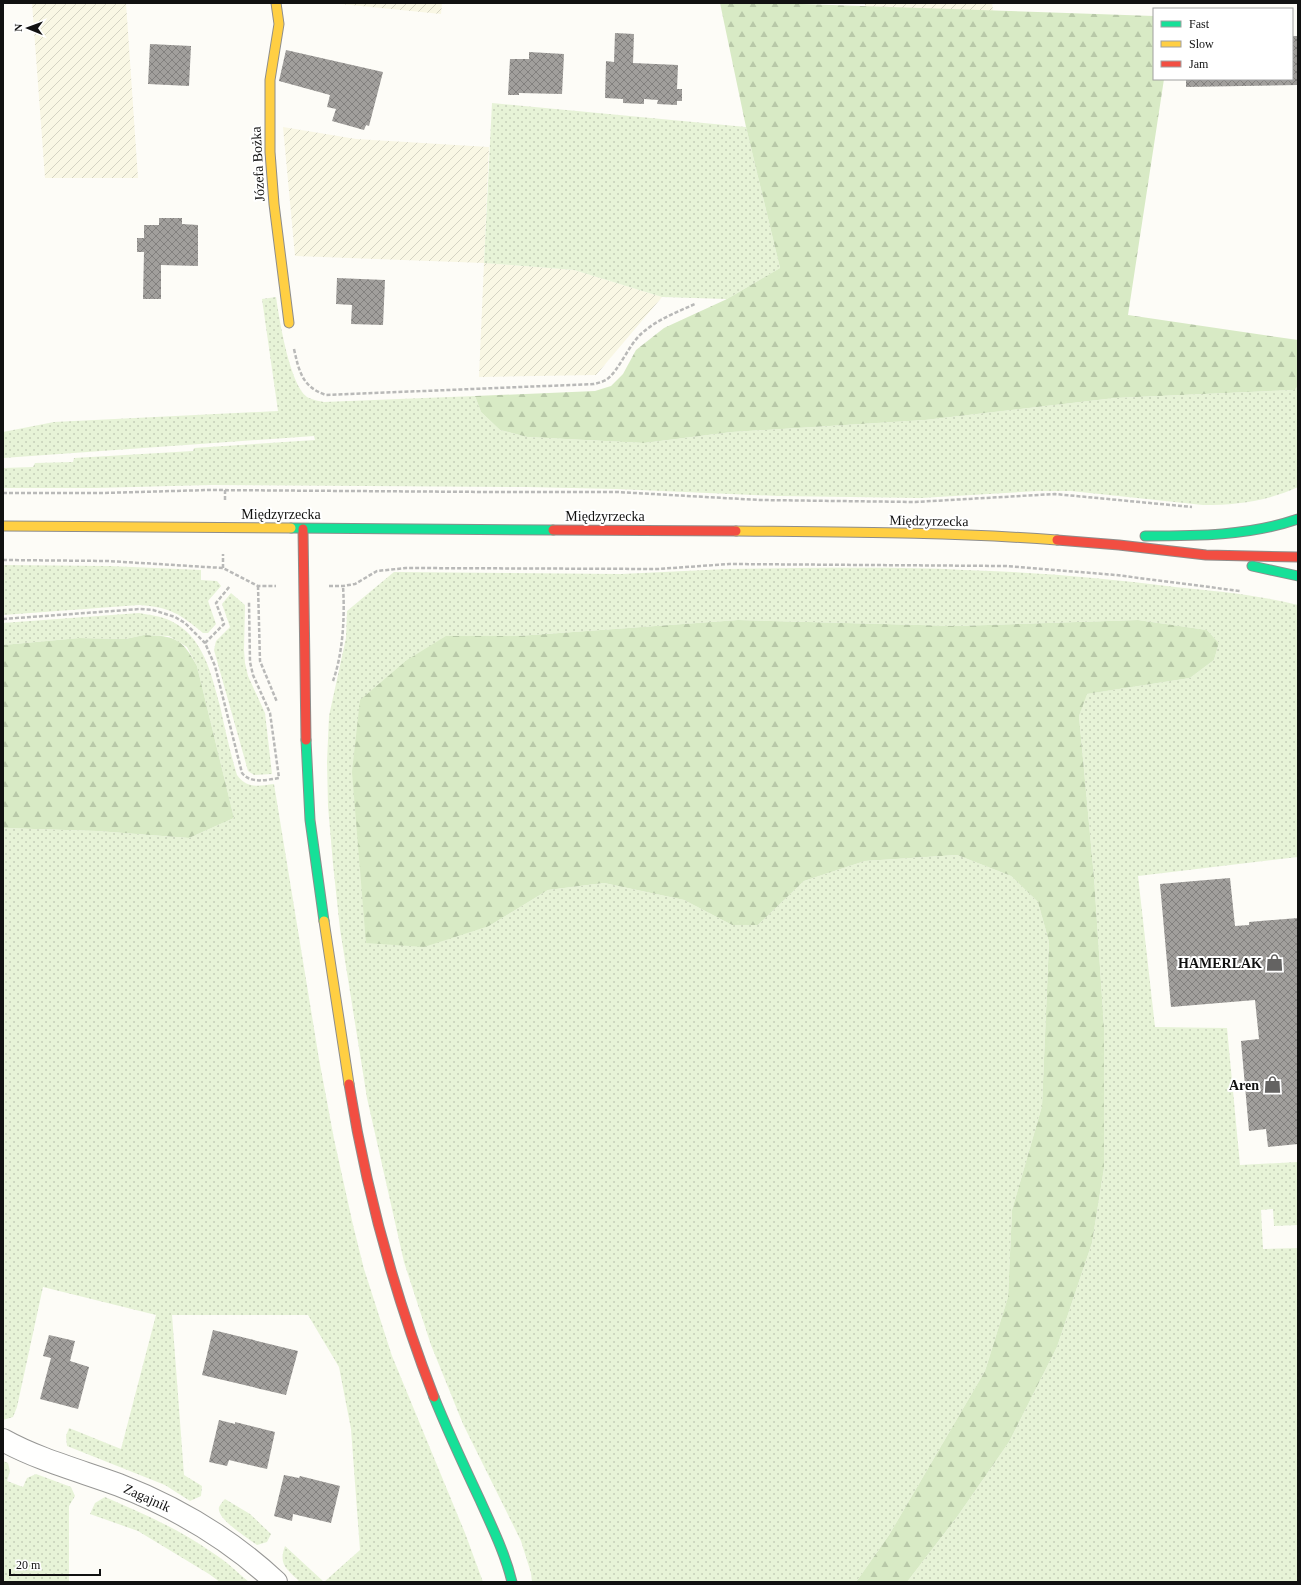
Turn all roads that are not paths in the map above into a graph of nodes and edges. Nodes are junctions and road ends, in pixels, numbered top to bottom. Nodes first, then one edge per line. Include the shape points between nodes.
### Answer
1 (276, 3) edge
2 (289, 323) road end
3 (1298, 519) edge
4 (3, 526) edge
5 (303, 529) junction
6 (1019, 537) junction
7 (1206, 555) junction
8 (1298, 557) edge
9 (1298, 576) edge
10 (3, 1440) edge
11 (276, 1582) edge
12 (512, 1582) edge

1 - 2 main road, Józefa Bożka via 279,24 270,86 270,152
3 - 6 main road via 1265,529 1202,536
4 - 5 main road, Międzyrzecka
5 - 6 main road, Międzyrzecka via 828,532
5 - 12 main road via 306,762 310,820 351,1095 369,1187 392,1276 418,1355 448,1431 496,1536
6 - 7 main road, Międzyrzecka
7 - 8 main road, Międzyrzecka
7 - 9 main road, Międzyrzecka
10 - 11 street, Zagajnik via 174,1509 221,1537

